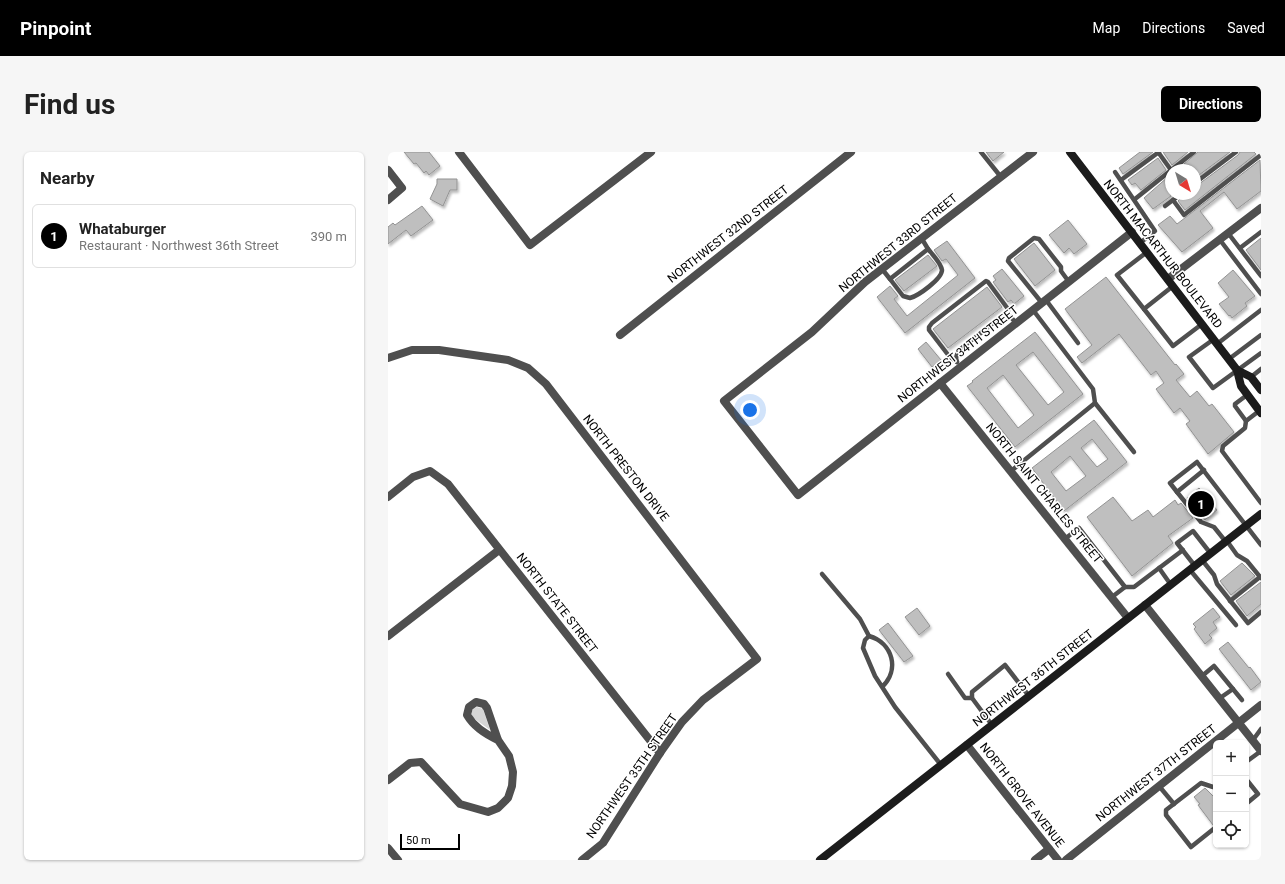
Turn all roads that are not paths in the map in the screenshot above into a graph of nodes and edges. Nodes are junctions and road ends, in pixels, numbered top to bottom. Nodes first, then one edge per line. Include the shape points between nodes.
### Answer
1 (459, 152) edge
2 (651, 152) edge
3 (851, 152) edge
4 (981, 152) edge
5 (1033, 152) edge
6 (1070, 152) edge
7 (1158, 152) edge
8 (1194, 152) edge
9 (1236, 152) edge
10 (1261, 153) edge
11 (1167, 164) edge
12 (1179, 164) edge
13 (388, 170) edge
14 (1115, 172) dead end
15 (1165, 175) edge
16 (1001, 177) junction
17 (1201, 178) edge
18 (1121, 180) junction
19 (1135, 199) junction
20 (388, 200) edge
21 (1173, 200) joint
22 (1165, 206) dead end
23 (1261, 208) edge
24 (1132, 232) junction
25 (1261, 232) edge
26 (1228, 233) junction
27 (922, 239) junction
28 (1220, 240) junction
29 (1140, 243) junction
30 (1240, 248) junction
31 (928, 249) junction
32 (1147, 252) junction
33 (882, 269) junction
34 (1261, 276) edge
35 (890, 279) junction
36 (1168, 279) junction
37 (1069, 282) junction
38 (1173, 286) junction
39 (1261, 294) edge
40 (1044, 302) junction
41 (1144, 309) junction
42 (1033, 310) junction
43 (1261, 310) edge
44 (1008, 315) junction
45 (1016, 323) junction
46 (1202, 324) junction
47 (620, 335) dead end
48 (1261, 335) edge
49 (1216, 341) junction
50 (1078, 343) dead end
51 (1261, 352) edge
52 (388, 358) edge
53 (1229, 360) junction
54 (959, 364) junction
55 (1261, 369) edge
56 (1237, 370) junction
57 (1251, 377) junction
58 (940, 383) junction
59 (1261, 390) edge
60 (1247, 395) junction
61 (1095, 403) junction
62 (1260, 412) edge
63 (1246, 421) junction
64 (1134, 452) dead end
65 (1204, 470) junction
66 (1011, 471) junction
67 (1177, 492) junction
68 (798, 495) joint
69 (388, 497) edge
70 (1261, 503) edge
71 (1261, 514) edge
72 (1246, 526) junction
73 (1066, 538) junction
74 (1226, 541) junction
75 (1261, 545) edge
76 (499, 550) junction
77 (1183, 550) junction
78 (1211, 554) junction
79 (1196, 565) junction
80 (1159, 568) junction
81 (822, 574) dead end
82 (1261, 577) edge
83 (1171, 585) junction
84 (1124, 587) junction
85 (1112, 597) junction
86 (1230, 601) junction
87 (1146, 605) junction
88 (1261, 612) edge
89 (1128, 618) junction
90 (1236, 625) dead end
91 (388, 636) edge
92 (869, 636) junction
93 (758, 659) joint
94 (948, 674) dead end
95 (1202, 676) junction
96 (882, 687) junction
97 (1233, 688) junction
98 (1029, 696) junction
99 (972, 698) junction
100 (1220, 698) junction
101 (1242, 700) dead end
102 (1261, 705) edge
103 (1239, 722) junction
104 (992, 725) junction
105 (1261, 729) edge
106 (498, 740) junction
107 (1253, 740) junction
108 (967, 745) junction
109 (1261, 751) edge
110 (660, 753) junction
111 (1249, 760) edge
112 (941, 765) junction
113 (388, 780) edge
114 (1249, 783) edge
115 (1159, 786) junction
116 (1213, 787) edge
117 (1249, 802) edge
118 (1174, 804) junction
119 (1213, 829) edge
120 (388, 848) edge
121 (1049, 849) junction
122 (398, 860) edge
123 (582, 860) edge
124 (820, 860) edge
125 (1035, 860) edge
126 (1058, 860) edge
127 (1066, 860) edge

1 - 2 street via 530,245
3 - 47 street, NORTHWEST 32ND STREET
4 - 16 lane
5 - 16 street, NORTHWEST 33RD STREET
6 - 24 main road, NORTH MACARTHUR BOULEVARD
7 - 11 lane
7 - 18 lane
8 - 12 lane
9 - 17 lane
10 - 21 lane via 1184,215
13 - 20 street via 402,188
14 - 18 lane
15 - 19 lane
16 - 27 street, NORTHWEST 33RD STREET
18 - 19 lane
19 - 29 lane via 1155,231
21 - 22 lane
23 - 26 street
24 - 29 main road, NORTH MACARTHUR BOULEVARD
24 - 37 street, NORTHWEST 34TH STREET
25 - 30 lane
26 - 28 street
26 - 30 lane
27 - 31 lane
27 - 33 street, NORTHWEST 33RD STREET
28 - 36 street
28 - 39 lane
29 - 32 main road, NORTH MACARTHUR BOULEVARD
30 - 34 lane
31 - 35 lane
31 - 35 lane via 942,270 939,278 910,298 903,296
32 - 36 main road, NORTH MACARTHUR BOULEVARD
32 - 41 lane via 1117,275
33 - 35 lane
33 - 68 street, NORTHWEST 33RD STREET via 812,332 724,401
36 - 38 main road, NORTH MACARTHUR BOULEVARD
37 - 40 street, NORTHWEST 34TH STREET
37 - 40 lane via 1061,267 1039,239 1034,238 1008,261
38 - 41 lane
38 - 46 main road, NORTH MACARTHUR BOULEVARD
40 - 42 street, NORTHWEST 34TH STREET
40 - 50 lane
41 - 46 lane via 1173,346
42 - 45 street, NORTHWEST 34TH STREET
42 - 61 lane via 1093,388
43 - 49 lane
44 - 45 lane
44 - 54 lane via 1001,317 958,351 956,358
44 - 54 lane via 1008,309 986,281 932,322 929,330
45 - 54 street, NORTHWEST 34TH STREET
46 - 49 main road, NORTH MACARTHUR BOULEVARD
48 - 53 lane
49 - 53 main road, NORTH MACARTHUR BOULEVARD
49 - 56 lane via 1189,357 1211,386 1216,387
51 - 56 lane
52 - 93 street, NORTH PRESTON DRIVE via 412,350 439,350 508,360 528,368 546,384
53 - 56 main road, NORTH MACARTHUR BOULEVARD
54 - 58 street, NORTHWEST 34TH STREET
55 - 57 lane
56 - 57 main road, NORTH MACARTHUR BOULEVARD
56 - 60 main road, NORTH MACARTHUR BOULEVARD via 1241,386
57 - 59 main road, NORTH MACARTHUR BOULEVARD
58 - 66 street, NORTH SAINT CHARLES STREET
58 - 68 street, NORTHWEST 34TH STREET
60 - 62 main road, NORTH MACARTHUR BOULEVARD
60 - 63 lane via 1235,404
61 - 64 lane
61 - 66 lane
62 - 63 lane
63 - 70 lane via 1245,428 1223,446 1222,451
65 - 67 lane
65 - 67 lane via 1197,462 1170,483
65 - 72 lane
66 - 73 street, NORTH SAINT CHARLES STREET
67 - 74 lane via 1200,522 1214,527
69 - 76 street, NORTH STATE STREET via 413,477 430,471 448,484
71 - 72 main road, NORTHWEST 36TH STREET
72 - 74 main road, NORTHWEST 36TH STREET
72 - 75 lane
73 - 84 lane via 1079,528
73 - 85 street, NORTH SAINT CHARLES STREET
74 - 78 main road, NORTHWEST 36TH STREET
74 - 82 lane
76 - 91 street
76 - 110 street, NORTH STATE STREET
77 - 78 lane via 1177,543 1193,531
77 - 79 lane
77 - 80 lane
78 - 79 main road, NORTHWEST 36TH STREET
79 - 83 main road, NORTHWEST 36TH STREET
79 - 86 lane
79 - 90 lane
80 - 83 lane
80 - 84 lane via 1134,587
81 - 92 lane via 860,619
82 - 86 lane
83 - 87 main road, NORTHWEST 36TH STREET
84 - 85 lane
85 - 89 street, NORTH SAINT CHARLES STREET
86 - 88 lane via 1248,623
87 - 89 main road, NORTHWEST 36TH STREET
87 - 95 street
89 - 98 main road, NORTHWEST 36TH STREET
92 - 96 lane via 863,648
92 - 96 lane via 876,638 884,646 894,662 893,672
93 - 110 street, NORTHWEST 35TH STREET via 703,700 682,722
94 - 99 lane via 964,698
95 - 97 lane via 1214,666
95 - 100 street
96 - 112 lane
97 - 100 lane
97 - 101 lane
98 - 99 lane via 1005,665 972,692
98 - 104 main road, NORTHWEST 36TH STREET
99 - 104 lane
100 - 103 street
102 - 103 street, NORTHWEST 37TH STREET
103 - 107 street
103 - 115 street, NORTHWEST 37TH STREET
104 - 108 main road, NORTHWEST 36TH STREET
105 - 107 lane
106 - 106 street via 488,708 476,702 469,707 467,715 470,722
106 - 113 street via 509,756 513,772 512,786 508,798 498,808 488,812 460,804 421,762 410,762
107 - 109 street
108 - 112 main road, NORTHWEST 36TH STREET
108 - 121 street, NORTH GROVE AVENUE
109 - 111 lane
110 - 123 street, NORTHWEST 35TH STREET via 603,843
112 - 124 main road, NORTHWEST 36TH STREET
114 - 117 lane via 1258,794
115 - 118 lane
115 - 127 street, NORTHWEST 37TH STREET
116 - 118 lane via 1201,783
118 - 119 lane via 1166,810 1166,815 1191,846
120 - 122 street
121 - 125 street
121 - 126 street, NORTH GROVE AVENUE

